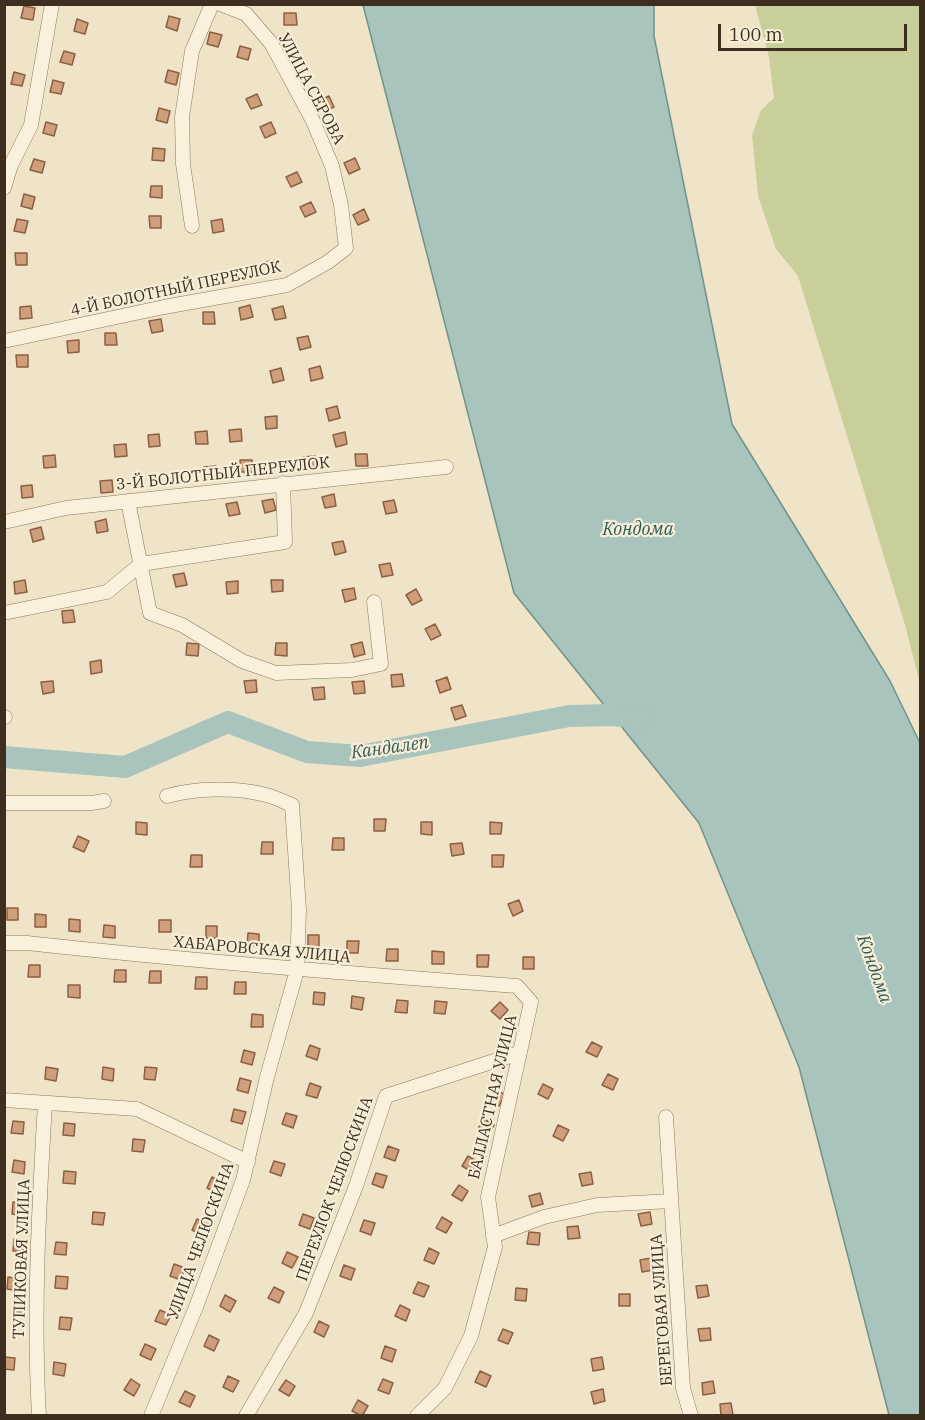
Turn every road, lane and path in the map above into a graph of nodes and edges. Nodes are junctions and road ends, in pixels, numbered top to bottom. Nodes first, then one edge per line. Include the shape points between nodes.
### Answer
1 (52, 4) edge
2 (212, 4) edge
3 (220, 4) edge
4 (4, 188) edge
5 (192, 226) dead end
6 (346, 248) joint
7 (4, 341) edge
8 (446, 467) dead end
9 (283, 483) junction
10 (128, 501) junction
11 (4, 522) edge
12 (141, 564) junction
13 (374, 602) dead end
14 (4, 613) edge
15 (167, 796) dead end
16 (104, 801) dead end
17 (4, 802) edge
18 (4, 943) edge
19 (297, 970) junction
20 (518, 986) joint
21 (519, 1053) junction
22 (4, 1100) edge
23 (45, 1103) junction
24 (666, 1117) dead end
25 (248, 1162) junction
26 (671, 1201) junction
27 (493, 1236) junction
28 (39, 1416) edge
29 (151, 1416) edge
30 (246, 1416) edge
31 (417, 1416) edge
32 (691, 1416) edge

1 - 4 street via 31,124
2 - 5 street via 192,51 182,117 183,164
3 - 6 street, УЛИЦА СЕРОВА via 246,14 271,43 313,121 332,166
6 - 7 street, 4-Й БОЛОТНЫЙ ПЕРЕУЛОК via 287,285
8 - 9 street, 3-Й БОЛОТНЫЙ ПЕРЕУЛОК
9 - 10 street, 3-Й БОЛОТНЫЙ ПЕРЕУЛОК
9 - 12 street via 285,542
10 - 11 street, 3-Й БОЛОТНЫЙ ПЕРЕУЛОК via 66,508
10 - 12 street
12 - 13 street via 150,613 182,626 242,661 276,673 352,670 381,664
12 - 14 street via 107,592
15 - 19 street, УЛИЦА ЧЕЛЮСКИНА via 185,791 228,790 265,795 292,805 299,910
16 - 17 street
18 - 19 street, ХАБАРОВСКАЯ УЛИЦА
19 - 20 street, ХАБАРОВСКАЯ УЛИЦА
19 - 25 street, УЛИЦА ЧЕЛЮСКИНА
20 - 21 street, БАЛЛАСТНАЯ УЛИЦА via 531,1002
21 - 27 street, БАЛЛАСТНАЯ УЛИЦА via 488,1197
21 - 30 street, ПЕРЕУЛОК ЧЕЛЮСКИНА via 386,1096 306,1313
22 - 23 street
23 - 25 street via 137,1109
23 - 28 street, ТУПИКОВАЯ УЛИЦА via 36,1253
24 - 26 street, БЕРЕГОВАЯ УЛИЦА
25 - 29 street, УЛИЦА ЧЕЛЮСКИНА via 196,1307
26 - 27 street via 597,1205 544,1216
26 - 32 street, БЕРЕГОВАЯ УЛИЦА via 683,1388
27 - 31 street, БАЛЛАСТНАЯ УЛИЦА via 495,1247 471,1336 445,1388

